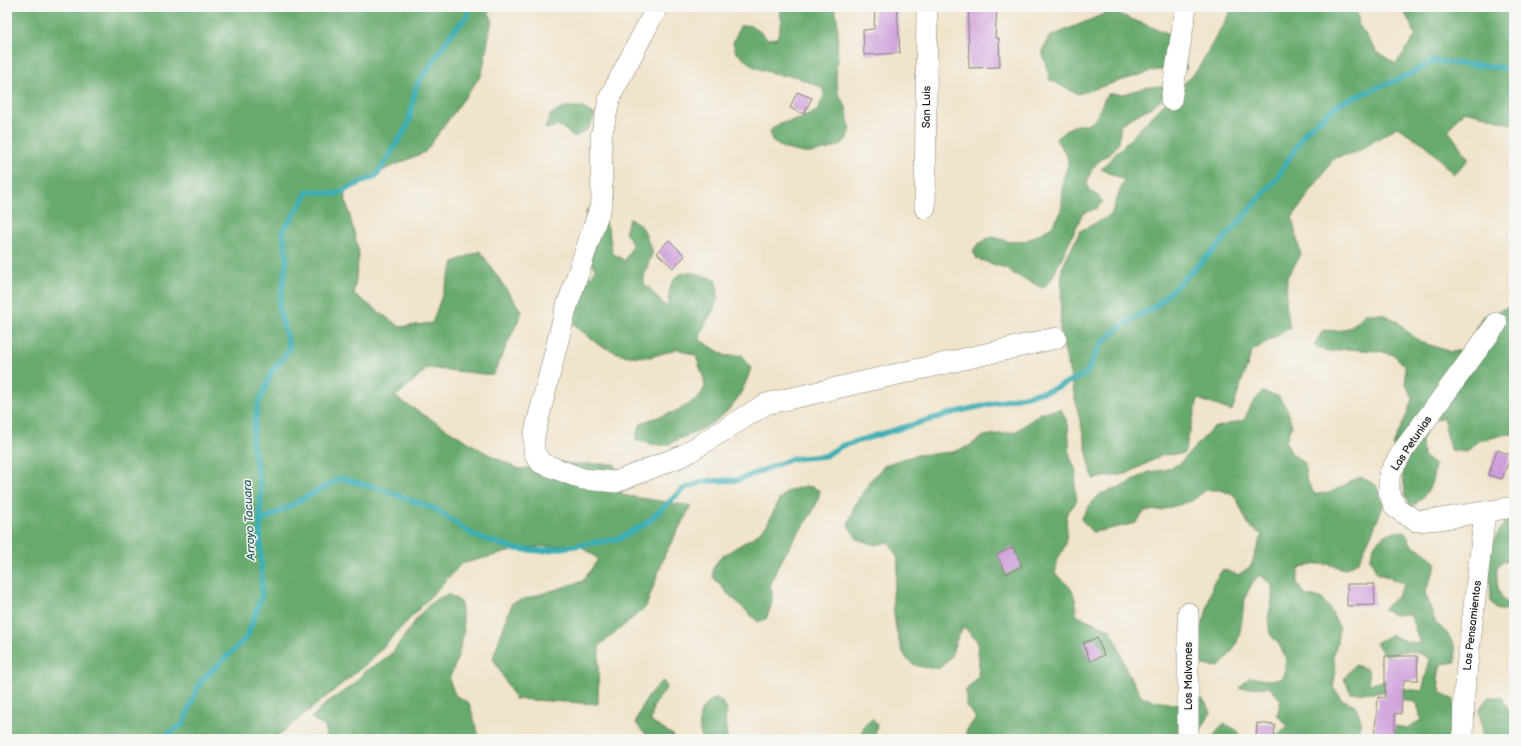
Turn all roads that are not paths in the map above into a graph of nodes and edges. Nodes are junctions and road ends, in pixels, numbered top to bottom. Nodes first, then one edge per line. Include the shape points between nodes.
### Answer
1 (657, 7) edge
2 (926, 7) edge
3 (1186, 7) edge
4 (1171, 100) dead end
5 (925, 208) dead end
6 (1497, 324) dead end
7 (1056, 338) dead end
8 (1514, 507) edge
9 (1485, 512) junction
10 (1188, 612) dead end
11 (1188, 739) edge
12 (1463, 739) edge

1 - 7 street via 610,97 601,137 602,202 565,312 534,436 534,452 541,463 583,479 616,482 684,455 766,404
2 - 5 street, San Luis
3 - 4 street
6 - 9 street, Las Petunias via 1402,452 1389,475 1389,492 1395,507 1416,521
8 - 9 street, Las Petunias
9 - 12 street, Los Pensamientos via 1464,693
10 - 11 street, Los Malvones

